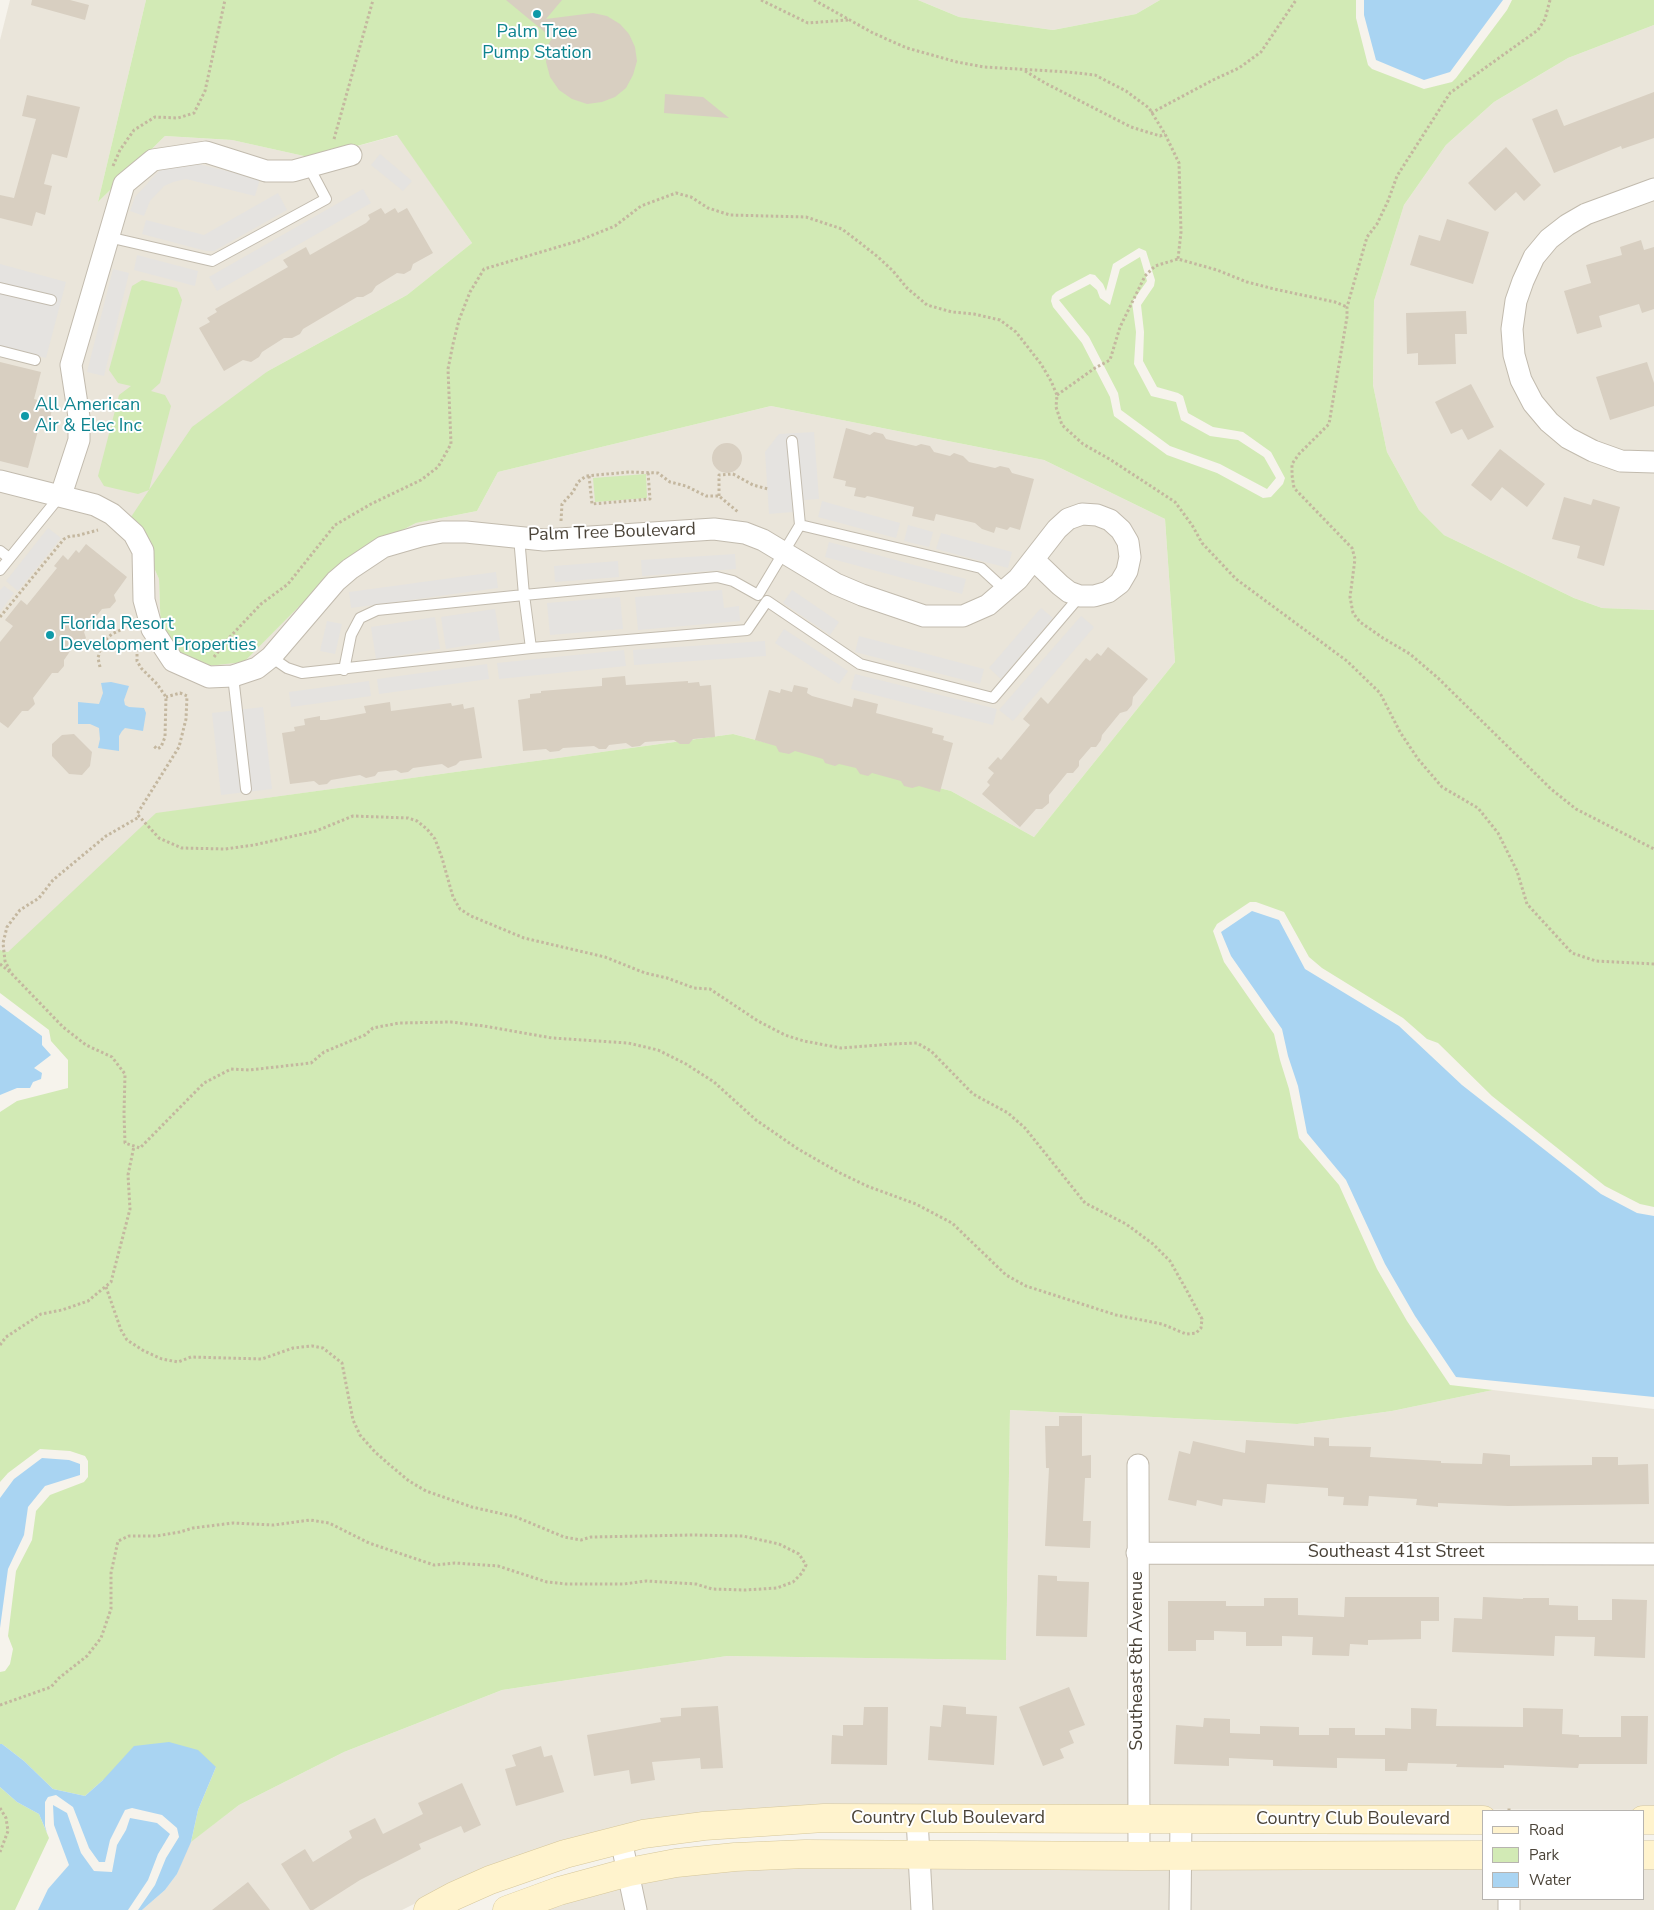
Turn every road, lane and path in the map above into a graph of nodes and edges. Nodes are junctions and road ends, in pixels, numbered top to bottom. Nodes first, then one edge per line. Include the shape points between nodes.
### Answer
1 (373, 0) edge
2 (761, 0) edge
3 (814, 0) edge
4 (1296, 0) edge
5 (1550, 0) edge
6 (849, 20) junction
7 (1024, 71) junction
8 (1152, 113) junction
9 (1165, 134) junction
10 (351, 155) dead end
11 (319, 164) junction
12 (1654, 189) edge
13 (108, 237) junction
14 (1178, 259) junction
15 (0, 288) edge
16 (51, 300) dead end
17 (1347, 307) junction
18 (0, 351) edge
19 (35, 360) dead end
20 (1057, 395) junction
21 (792, 441) dead end
22 (1654, 462) edge
23 (648, 472) junction
24 (589, 476) junction
25 (0, 481) edge
26 (768, 489) dead end
27 (61, 495) junction
28 (800, 525) junction
29 (104, 532) dead end
30 (518, 537) junction
31 (560, 539) junction
32 (0, 551) edge
33 (784, 552) junction
34 (9, 558) junction
35 (1034, 560) junction
36 (0, 570) edge
37 (1006, 591) junction
38 (524, 594) junction
39 (1080, 596) junction
40 (763, 598) junction
41 (0, 617) edge
42 (133, 619) dead end
43 (134, 624) junction
44 (135, 630) dead end
45 (136, 637) dead end
46 (531, 648) junction
47 (271, 657) junction
48 (100, 667) dead end
49 (344, 670) junction
50 (202, 674) junction
51 (233, 676) junction
52 (166, 697) junction
53 (154, 746) dead end
54 (246, 789) dead end
55 (139, 817) junction
56 (1654, 849) edge
57 (0, 964) edge
58 (1654, 964) edge
59 (10, 972) junction
60 (134, 1146) junction
61 (106, 1286) junction
62 (0, 1345) edge
63 (1138, 1465) dead end
64 (1137, 1553) junction
65 (1654, 1554) edge
66 (0, 1705) edge
67 (0, 1808) edge
68 (917, 1819) junction
69 (1139, 1820) junction
70 (1181, 1820) junction
71 (1482, 1820) edge
72 (621, 1840) junction
73 (0, 1852) edge
74 (919, 1854) junction
75 (1482, 1855) edge
76 (1139, 1856) junction
77 (1180, 1856) junction
78 (629, 1872) junction
79 (428, 1910) edge
80 (507, 1910) edge
81 (636, 1910) edge
82 (922, 1910) edge
83 (1180, 1910) edge

1 - 11 path
2 - 6 path via 808,23
3 - 6 path
4 - 8 path via 1262,52
5 - 17 path via 1538,30 1450,94 1397,176 1377,224 1367,237
6 - 7 path via 907,48 975,65
7 - 8 path via 1095,75 1126,91
7 - 9 path via 1131,127 1160,136
8 - 9 path
9 - 14 path via 1179,163 1181,232
10 - 11 street
11 - 13 street via 293,172 266,171 206,152 153,160 124,184
11 - 13 lane via 326,199 212,261
12 - 22 street via 1586,214 1549,239 1534,257 1522,280 1512,329 1514,355 1521,380 1533,403 1549,422 1568,438 1593,451 1621,460
13 - 27 street via 71,365 79,440
14 - 17 path via 1246,282
14 - 20 path via 1155,266 1145,276 1120,327 1110,360
15 - 16 lane
17 - 56 path via 1329,424 1299,454 1292,464 1292,475 1294,488 1352,548 1356,560 1350,591 1353,613 1360,622 1410,654 1438,678 1551,789 1576,809
18 - 19 lane
20 - 50 path via 1041,364 1016,332 1000,320 927,305 878,257 842,229 806,217 730,215 676,193 641,206 615,226 578,241 484,268 470,292 455,336 448,369 451,444 438,467 421,480 335,525 288,584 262,604 227,640
20 - 58 path via 1056,407 1062,425 1083,444 1175,502 1202,543 1236,578 1347,661 1380,693 1418,759 1442,787 1478,808 1498,833 1517,871 1527,904 1572,953 1596,961
21 - 28 lane
23 - 24 path
23 - 24 path via 650,499 592,504
23 - 26 path via 706,496 718,496 719,475 733,474
24 - 31 path via 578,482 562,504
25 - 27 street, Palm Tree Boulevard
27 - 34 lane
27 - 50 street, Palm Tree Boulevard via 112,514 134,534 143,551 144,600 152,629 173,661
28 - 33 lane
28 - 37 lane via 981,568
29 - 41 path via 97,530 64,539
30 - 31 street, Palm Tree Boulevard
30 - 38 lane
30 - 47 street, Palm Tree Boulevard via 442,532 383,547 336,581
31 - 33 street, Palm Tree Boulevard via 714,529 745,533
32 - 34 lane
33 - 37 street, Palm Tree Boulevard via 836,584 924,616 963,616 988,605
33 - 40 lane
34 - 36 lane
35 - 37 street, Palm Tree Boulevard
35 - 39 street via 1060,586
35 - 39 street via 1068,519 1082,514 1110,520 1128,542 1130,557 1127,571 1120,583 1108,592
38 - 40 lane via 717,576
38 - 46 lane
38 - 49 lane via 377,610 360,618 351,635
39 - 40 lane via 994,698 860,664
40 - 46 lane via 747,630
42 - 43 path
43 - 44 path
43 - 48 path via 112,634 102,643 98,658
45 - 52 path via 137,661
46 - 49 lane
47 - 49 lane via 302,673
47 - 51 street, Palm Tree Boulevard via 257,668
50 - 51 street, Palm Tree Boulevard
51 - 54 lane
52 - 53 path via 164,736 161,748
52 - 55 path via 180,693 187,696 186,719 179,747 137,814
55 - 59 path via 106,836 53,880 38,898 20,910 7,927 3,944
55 - 60 path via 159,838 182,848 203,849 254,845 316,832 353,816 408,818 417,821 435,839 454,897 460,908 471,916 524,938 605,957 694,988 710,989 758,1020 804,1041 841,1048 917,1044 931,1051 973,1094 1008,1113 1025,1128 1085,1203 1126,1224 1153,1244 1170,1261 1202,1319 1201,1328 1196,1333 1186,1334 1162,1324 1107,1313 1026,1286 1006,1275 952,1223 916,1204 840,1173 763,1125 714,1082 686,1064 658,1050 628,1043 552,1038 451,1022 399,1023 373,1028 365,1035 324,1052 311,1063 231,1069 204,1083 140,1148
57 - 59 path
59 - 60 path via 63,1027 86,1045 112,1058 125,1074 125,1143
60 - 61 path via 128,1176 130,1209 111,1282
61 - 62 path via 88,1301 41,1314 6,1337
61 - 66 path via 127,1340 162,1359 178,1362 191,1357 262,1359 293,1348 323,1348 342,1363 353,1420 360,1435 390,1466 426,1491 516,1518 564,1538 581,1540 693,1534 742,1536 779,1544 799,1554 806,1565 793,1582 777,1588 712,1589 696,1584 646,1582 566,1584 547,1582 498,1566 434,1565 378,1546 329,1523 310,1520 274,1525 233,1523 156,1536 129,1536 118,1540 111,1573 111,1608 101,1638 87,1656 51,1687
63 - 64 street, Southeast 8th Avenue
64 - 65 street, Southeast 41st Street
64 - 69 street, Southeast 8th Avenue
67 - 73 path via 8,1831
68 - 69 main road, Country Club Boulevard
68 - 72 main road, Country Club Boulevard via 767,1821 704,1826
68 - 74 street
69 - 70 main road, Country Club Boulevard
69 - 76 street, Southeast 8th Avenue
70 - 71 main road, Country Club Boulevard
70 - 77 street
72 - 78 street
72 - 79 main road, Country Club Boulevard via 527,1866
74 - 76 main road, Country Club Boulevard
74 - 78 main road, Country Club Boulevard via 735,1857
74 - 82 street
75 - 77 main road, Country Club Boulevard
76 - 77 main road, Country Club Boulevard
77 - 83 street
78 - 80 main road, Country Club Boulevard via 559,1891
78 - 81 street

